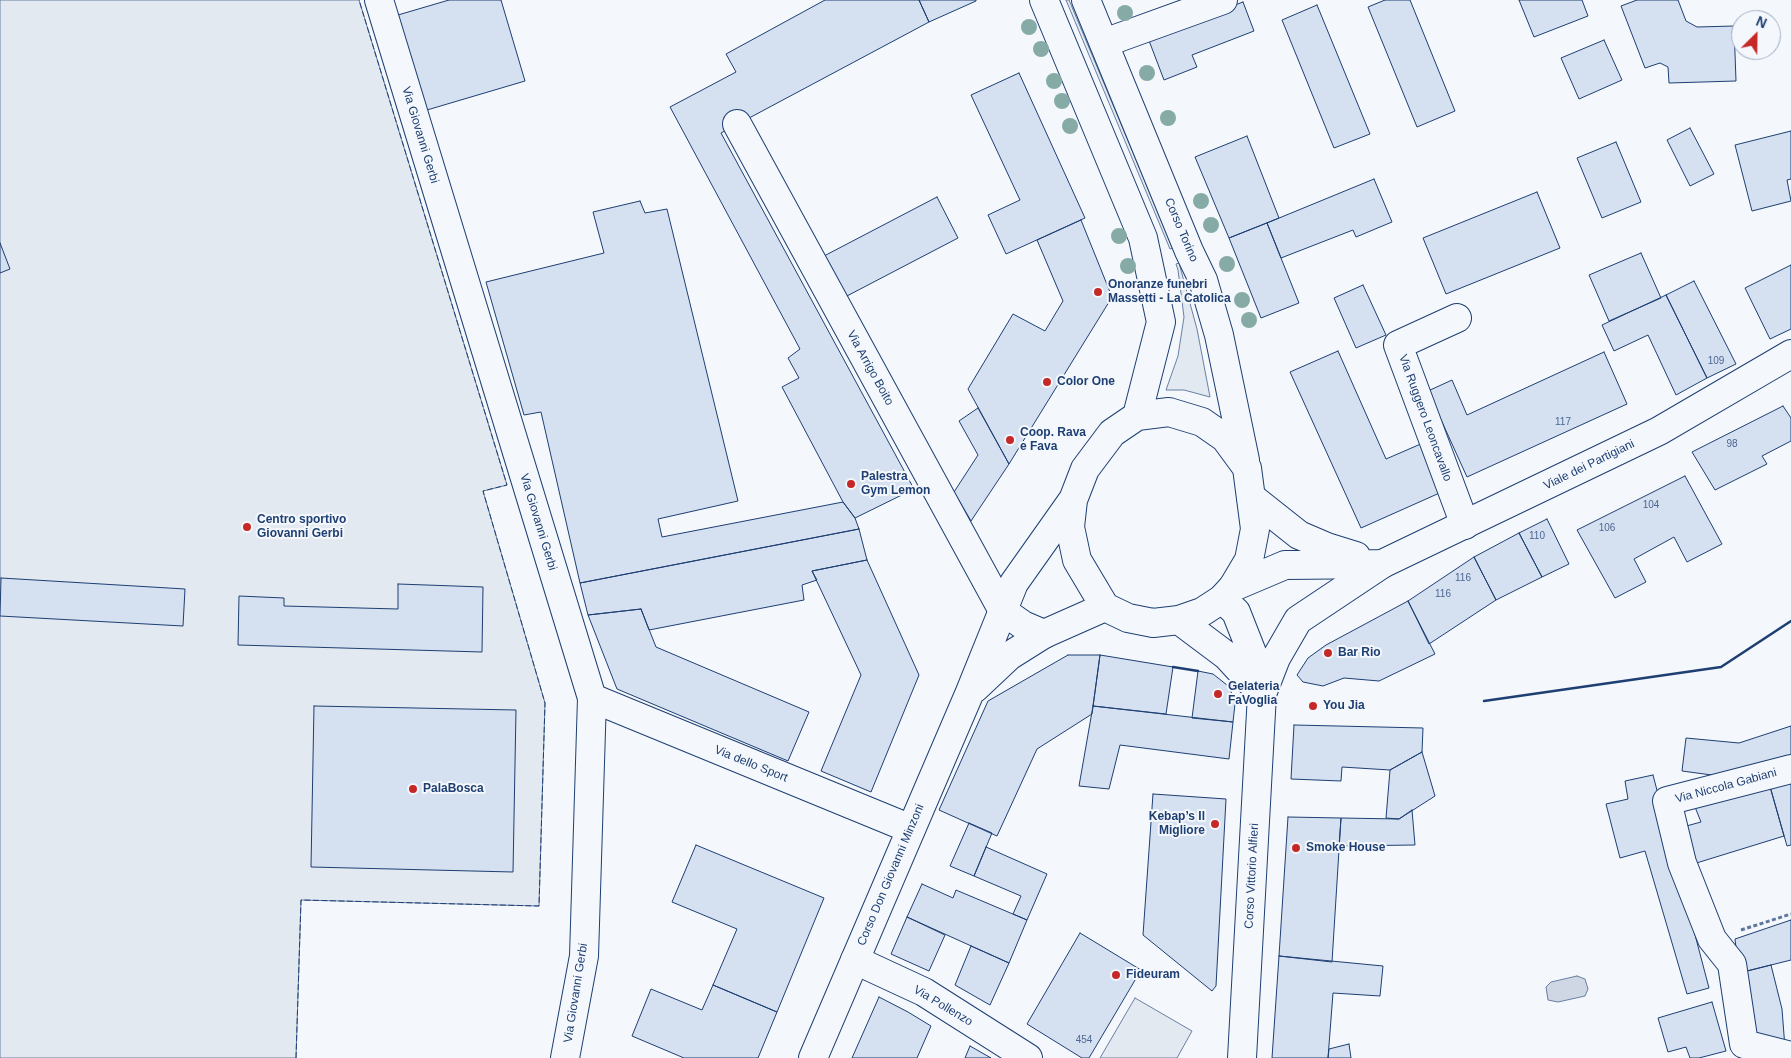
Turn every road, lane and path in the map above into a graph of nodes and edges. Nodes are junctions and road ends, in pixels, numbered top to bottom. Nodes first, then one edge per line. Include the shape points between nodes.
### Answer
1 (379, 0) edge
2 (1044, 0) edge
3 (1086, 0) edge
4 (1223, 0) edge
5 (1104, 43) junction
6 (737, 124) dead end
7 (1457, 318) dead end
8 (1791, 354) edge
9 (1137, 416) junction
10 (1247, 468) junction
11 (1251, 497) junction
12 (1073, 500) junction
13 (1465, 525) junction
14 (1382, 564) junction
15 (1227, 593) junction
16 (1105, 607) junction
17 (1003, 611) junction
18 (1179, 620) junction
19 (1044, 634) junction
20 (970, 692) junction
21 (1262, 694) junction
22 (592, 698) junction
23 (1791, 769) edge
24 (911, 830) junction
25 (1791, 914) edge
26 (1712, 939) junction
27 (855, 960) junction
28 (1791, 1056) edge
29 (565, 1058) edge
30 (813, 1058) edge
31 (1028, 1058) edge
32 (1242, 1058) edge

1 - 22 street, Via Giovanni Gerbi
2 - 9 street via 1143,238 1161,322
3 - 5 street, Corso Torino
4 - 5 street
5 - 10 street, Corso Torino via 1203,280 1219,335
6 - 17 street, Via Arrigo Boito
7 - 13 street, Via Ruggero Leoncavallo via 1398,345
8 - 13 street, Viale dei Partigiani via 1660,431
9 - 10 street via 1169,412 1202,422 1224,438
9 - 12 street via 1112,434 1096,454 1085,469
10 - 11 street, Corso Torino
11 - 14 street via 1300,535
11 - 15 street, Corso Torino via 1256,529 1249,560
12 - 16 street via 1070,527 1077,560
12 - 17 street, Corso Don Giovanni Minzoni via 1014,583
13 - 14 street, Viale dei Partigiani
14 - 15 street, Viale dei Partigiani via 1284,565
14 - 21 street, Corso Vittorio Alfieri via 1298,620 1276,658
15 - 18 street, Viale dei Partigiani via 1202,612
15 - 21 street, Corso Vittorio Alfieri via 1258,668
16 - 18 street, Viale dei Partigiani via 1128,618 1153,623
16 - 19 street, Corso Don Giovanni Minzoni
17 - 19 street via 1022,625
17 - 20 street, Corso Don Giovanni Minzoni
18 - 21 street via 1227,656
19 - 20 street, Corso Don Giovanni Minzoni via 1009,656
20 - 24 street, Corso Don Giovanni Minzoni
21 - 32 street, Corso Vittorio Alfieri
22 - 24 street, Via dello Sport
22 - 29 street, Via Giovanni Gerbi via 584,956
23 - 26 street, Via Niccola Gabiani via 1667,801 1682,863
24 - 27 street, Corso Don Giovanni Minzoni
25 - 26 path
26 - 28 street, Via Niccola Gabiani via 1732,964 1744,1044
27 - 30 street, Corso Don Giovanni Minzoni
27 - 31 street, Via Pollenzo via 924,992

